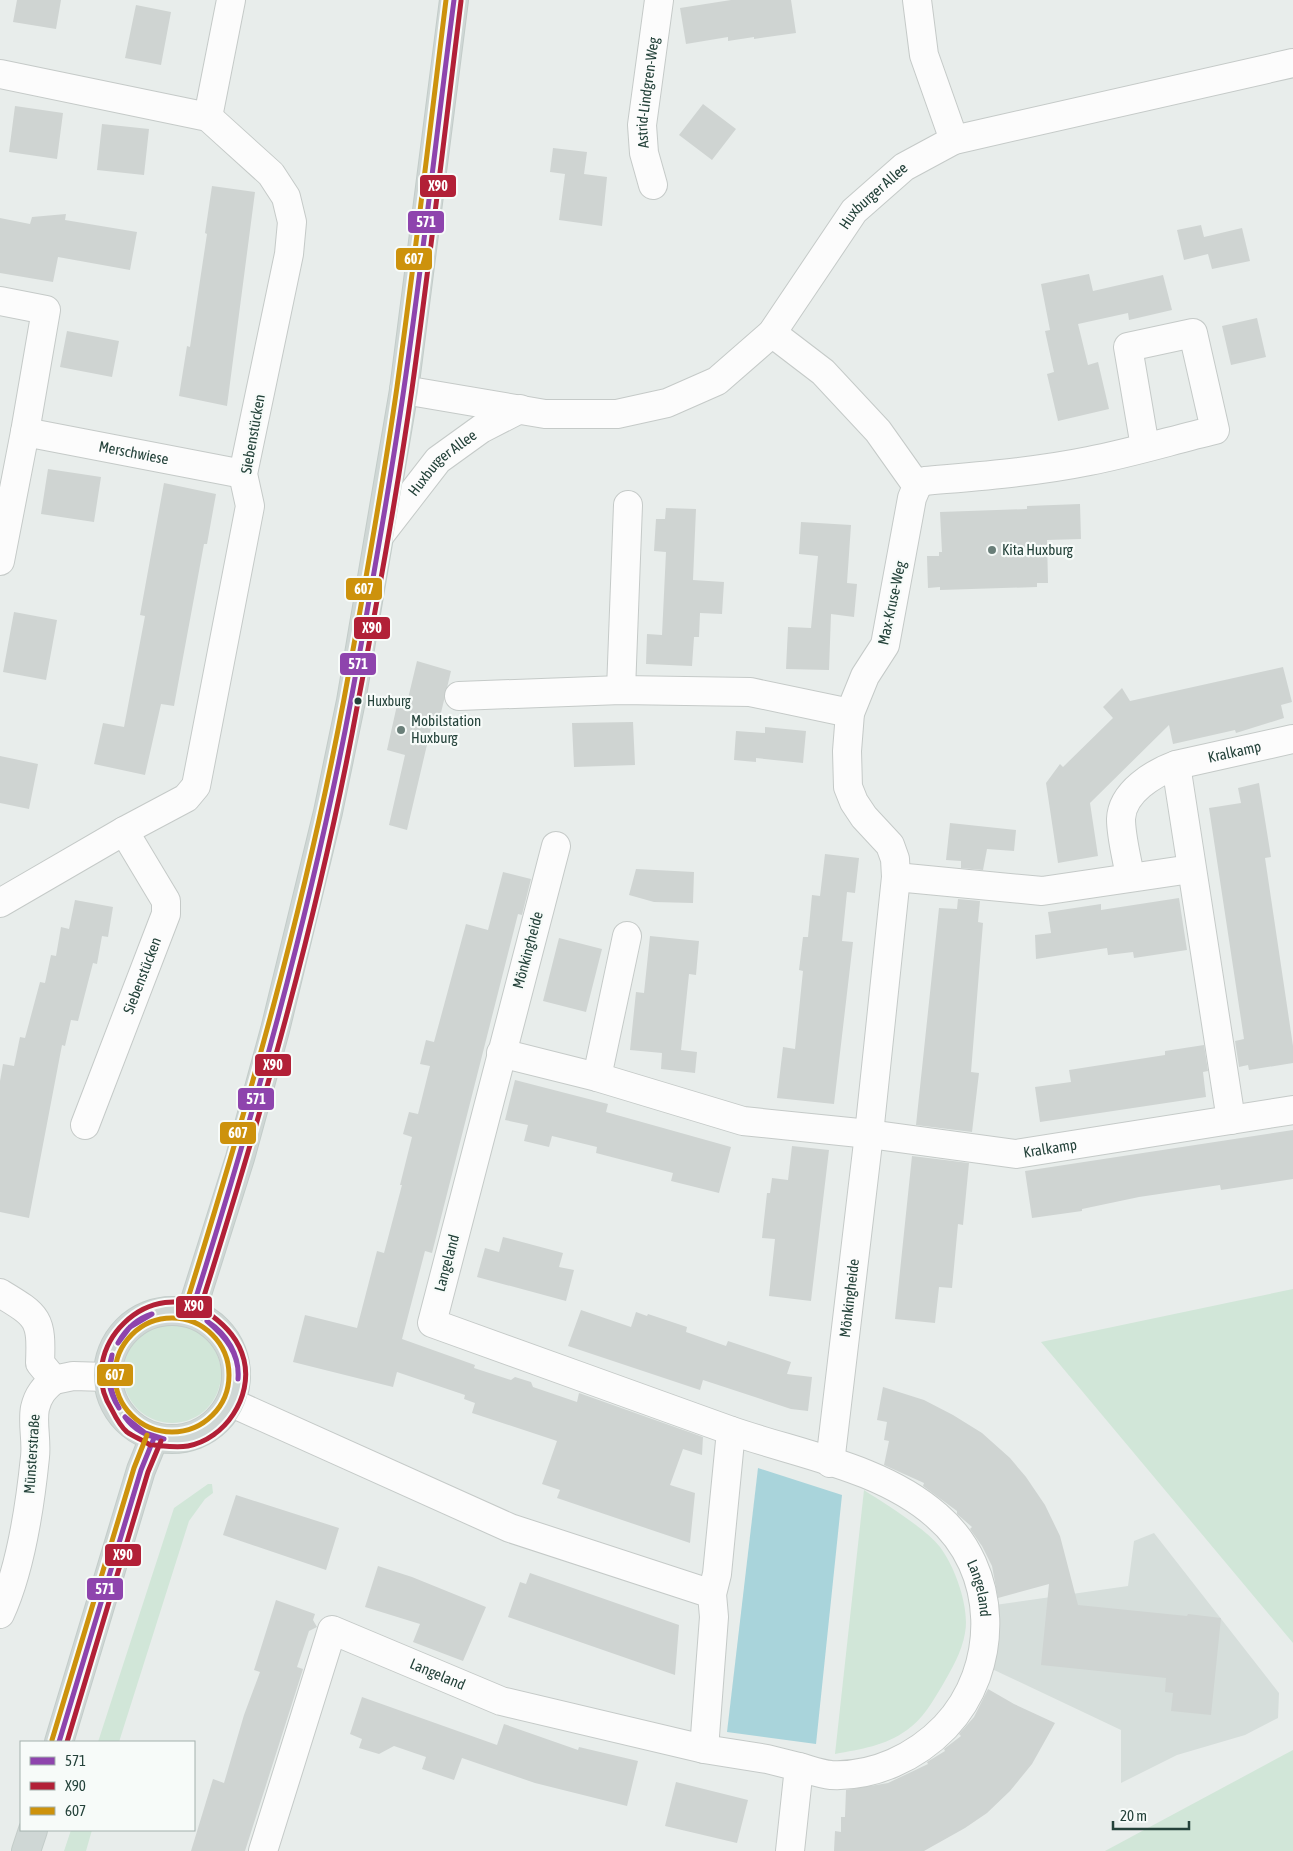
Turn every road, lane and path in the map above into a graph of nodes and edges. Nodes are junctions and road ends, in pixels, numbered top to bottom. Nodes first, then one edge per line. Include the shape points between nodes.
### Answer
1 (231, 0) edge
2 (454, 0) edge
3 (659, 0) edge
4 (917, 0) edge
5 (1293, 63) edge
6 (0, 74) edge
7 (208, 117) junction
8 (954, 140) junction
9 (653, 185) dead end
10 (0, 301) edge
11 (772, 333) junction
12 (404, 390) junction
13 (520, 409) junction
14 (25, 432) junction
15 (1145, 447) dead end
16 (243, 474) junction
17 (917, 486) junction
18 (628, 505) dead end
19 (380, 535) junction
20 (0, 561) edge
21 (621, 690) junction
22 (459, 696) dead end
23 (850, 713) junction
24 (1293, 739) edge
25 (1176, 765) junction
26 (124, 831) junction
27 (556, 846) dead end
28 (1191, 869) junction
29 (896, 877) junction
30 (1130, 877) junction
31 (0, 903) edge
32 (627, 936) dead end
33 (500, 1054) junction
34 (597, 1078) junction
35 (1293, 1110) edge
36 (1232, 1120) junction
37 (85, 1125) dead end
38 (869, 1134) junction
39 (460, 1214) joint
40 (0, 1293) edge
41 (191, 1313) junction
42 (107, 1377) junction
43 (54, 1380) junction
44 (232, 1403) junction
45 (731, 1431) junction
46 (154, 1438) junction
47 (830, 1462) junction
48 (712, 1594) junction
49 (0, 1614) edge
50 (59, 1741) edge
51 (704, 1749) junction
52 (799, 1767) junction
53 (33, 1831) edge
54 (26, 1851) edge
55 (262, 1851) edge
56 (790, 1851) edge

1 - 7 street
2 - 12 main road
3 - 9 street, Astrid-Lindgren-Weg via 642,125 644,153
4 - 8 street via 924,55
5 - 8 street, Huxburger Allee
6 - 7 street
7 - 16 street, Siebenstücken via 271,174 286,197 292,222
8 - 11 street, Huxburger Allee via 904,168 854,211
10 - 14 street via 46,310
11 - 13 street, Huxburger Allee via 717,381 667,403 617,414 545,414
11 - 17 street via 823,372 878,431
12 - 13 street, Huxburger Allee
12 - 19 main road
13 - 19 street, Huxburger Allee via 481,429 438,460
14 - 16 street, Merschwiese
14 - 20 street
15 - 17 street via 1089,461 925,481
16 - 26 street, Siebenstücken via 250,506 196,786 186,798
17 - 23 street, Max-Kruse-Weg via 912,498 885,645 865,676
18 - 21 street
19 - 41 main road via 328,812 276,1030
21 - 22 street
21 - 23 street via 750,692
23 - 29 street, Max-Kruse-Weg via 848,787 864,817 890,845
24 - 25 street, Kralkamp
25 - 28 street
25 - 30 street, Kralkamp via 1160,771 1124,804 1121,819
26 - 31 street, Siebenstücken
26 - 37 street, Siebenstücken via 166,901 166,914
27 - 33 street, Mönkingheide
28 - 30 street
28 - 36 street
29 - 30 street via 1042,891
29 - 38 street, Mönkingheide
32 - 34 street
33 - 34 street
33 - 39 street, Mönkingheide
34 - 38 street via 743,1121
35 - 36 street, Kralkamp
36 - 38 street, Kralkamp via 1016,1154
38 - 47 street, Mönkingheide
39 - 45 street, Langeland via 432,1323
40 - 43 street via 27,1309 37,1321 41,1337 40,1364
41 - 42 main road via 157,1312 133,1324 119,1338 110,1357
41 - 44 main road via 215,1326 232,1348 238,1376
42 - 43 street via 73,1376
42 - 46 main road via 114,1403 130,1425
43 - 49 street, Münsterstraße via 41,1391 35,1409 35,1455 30,1497 16,1565
44 - 46 main road via 218,1422 199,1435 177,1440
44 - 48 street via 510,1528
45 - 47 street, Langeland
45 - 48 street via 718,1574
46 - 50 main road via 141,1470
47 - 52 street, Langeland via 884,1482 908,1495 938,1516 954,1533 969,1556 980,1583 986,1614 986,1641 976,1680 960,1708 933,1740 883,1768 854,1774 830,1775
48 - 51 street via 714,1617
51 - 52 street, Langeland
51 - 55 street, Langeland via 501,1701 332,1630
52 - 56 street
53 - 54 main road

